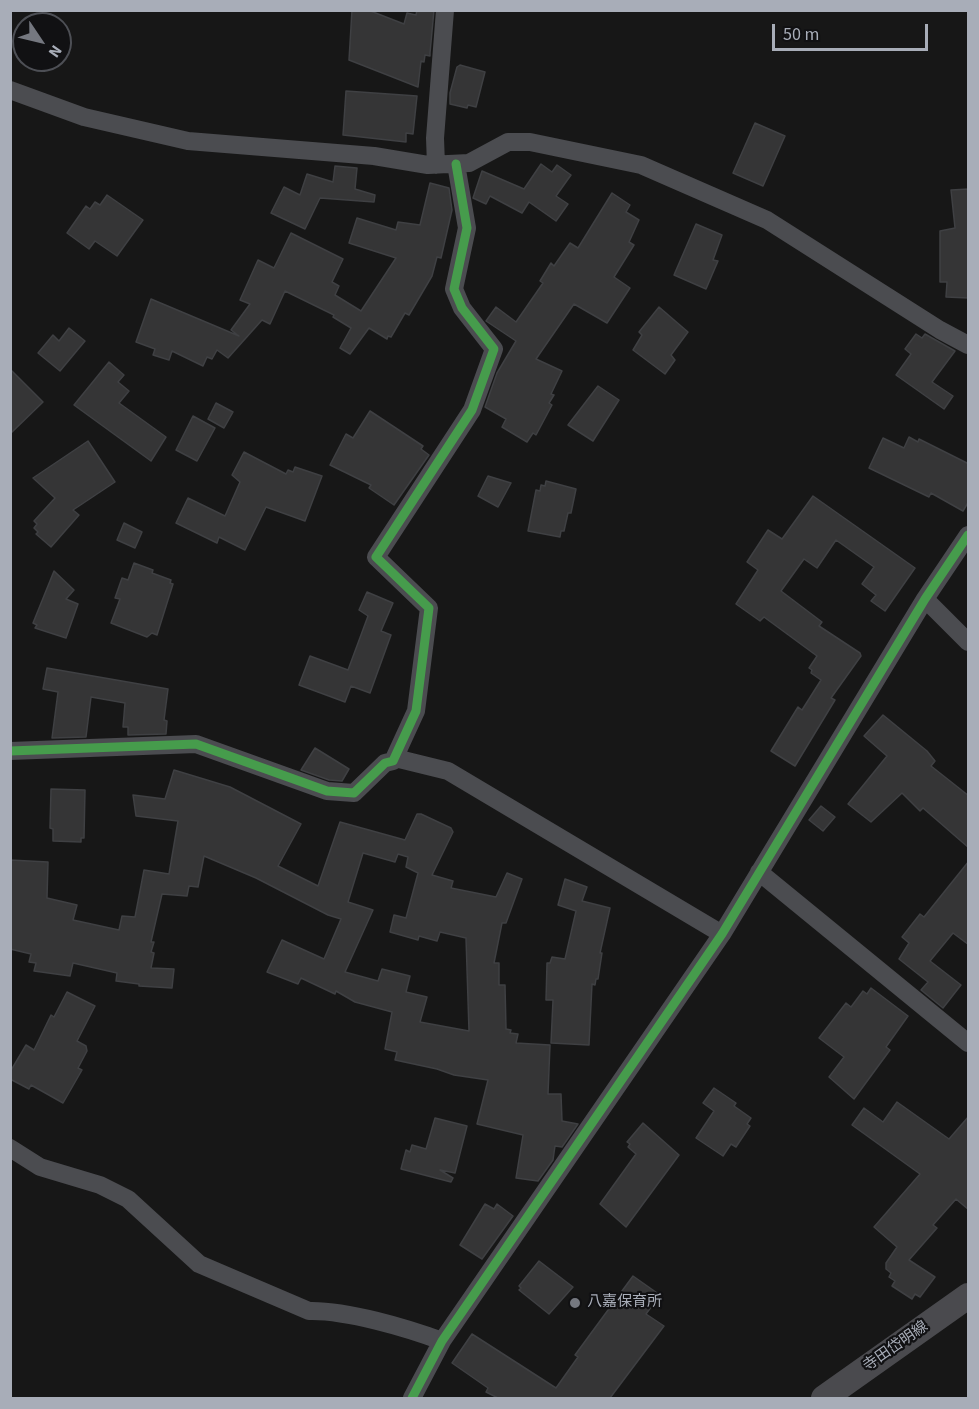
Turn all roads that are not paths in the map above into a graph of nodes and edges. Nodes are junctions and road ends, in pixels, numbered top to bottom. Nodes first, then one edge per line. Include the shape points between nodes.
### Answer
1 (445, 10) edge
2 (10, 90) edge
3 (456, 164) junction
4 (436, 165) junction
5 (969, 345) edge
6 (969, 535) edge
7 (925, 599) junction
8 (969, 642) edge
9 (10, 751) edge
10 (395, 758) junction
11 (759, 873) junction
12 (722, 934) junction
13 (969, 1043) edge
14 (10, 1148) edge
15 (969, 1296) edge
16 (442, 1341) junction
17 (412, 1398) edge
18 (824, 1398) edge

1 - 4 street
2 - 4 street via 84,117 188,141
3 - 4 street
3 - 5 street via 469,163 508,142 530,142 641,165 766,220
3 - 10 street via 467,228 454,289 462,308 494,349 472,410 376,557 429,608 416,711
6 - 7 street
7 - 8 street
7 - 11 street
9 - 10 street via 196,744 327,791 354,794
10 - 12 street via 448,771
11 - 12 street
11 - 13 street
12 - 16 street
14 - 16 street via 40,1167 100,1185 128,1199 199,1264 309,1311 337,1313
15 - 18 main road, 寺田岱明線
16 - 17 street

